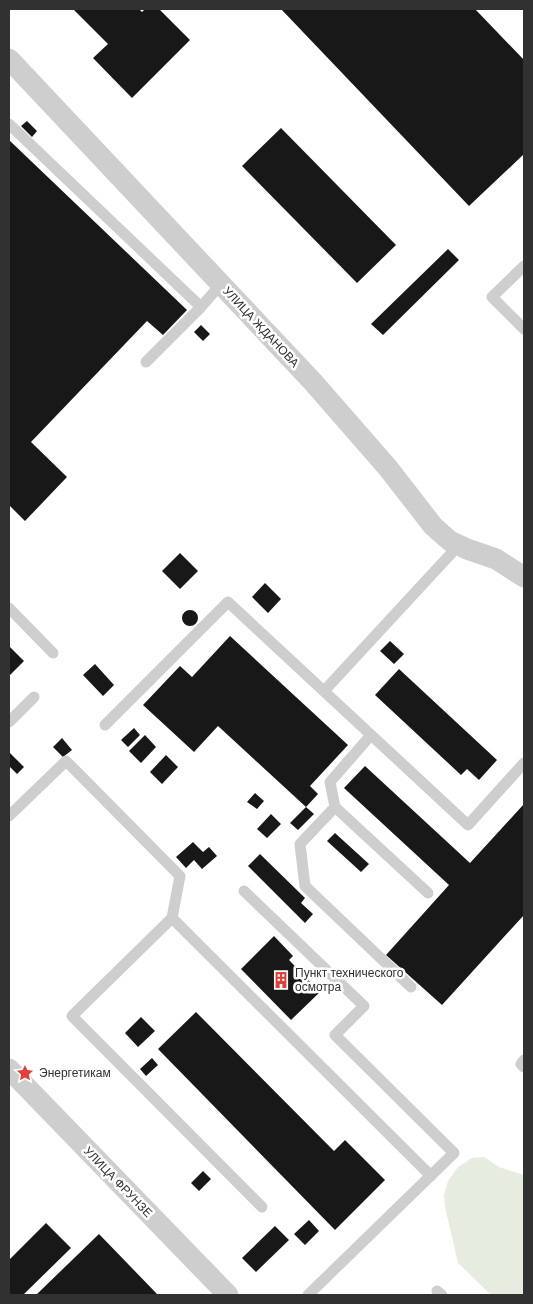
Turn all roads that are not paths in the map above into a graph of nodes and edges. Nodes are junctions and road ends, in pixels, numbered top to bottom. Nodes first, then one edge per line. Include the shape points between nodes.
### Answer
1 (12, 68) edge
2 (9, 124) edge
3 (524, 266) edge
4 (221, 284) junction
5 (201, 306) junction
6 (524, 330) edge
7 (146, 362) dead end
8 (458, 545) junction
9 (524, 577) edge
10 (9, 608) edge
11 (53, 653) dead end
12 (324, 691) junction
13 (34, 697) dead end
14 (9, 722) edge
15 (105, 725) dead end
16 (371, 735) junction
17 (524, 763) edge
18 (335, 807) junction
19 (9, 816) edge
20 (244, 891) dead end
21 (428, 893) dead end
22 (172, 918) junction
23 (411, 987) dead end
24 (524, 1060) edge
25 (524, 1067) edge
26 (9, 1069) edge
27 (431, 1176) junction
28 (262, 1207) dead end
29 (228, 1295) edge
30 (308, 1295) edge

1 - 4 street, УЛИЦА ЖДАНОВА
2 - 5 lane
3 - 6 lane via 492,297
4 - 5 lane
4 - 8 street, УЛИЦА ЖДАНОВА via 353,427 434,526
5 - 7 lane
8 - 9 street, УЛИЦА ЖДАНОВА via 496,559
8 - 12 lane
10 - 11 lane
12 - 15 lane via 228,602
12 - 16 lane
13 - 14 lane
16 - 17 lane via 468,825
16 - 18 lane via 330,782
18 - 21 lane
18 - 23 lane via 300,844 305,886
19 - 22 lane via 66,761 180,876
20 - 27 lane via 364,1006 335,1035 454,1153
22 - 27 lane
22 - 28 lane via 72,1016
24 - 25 lane via 521,1064
26 - 29 street, УЛИЦА ФРУНЗЕ
27 - 30 lane

